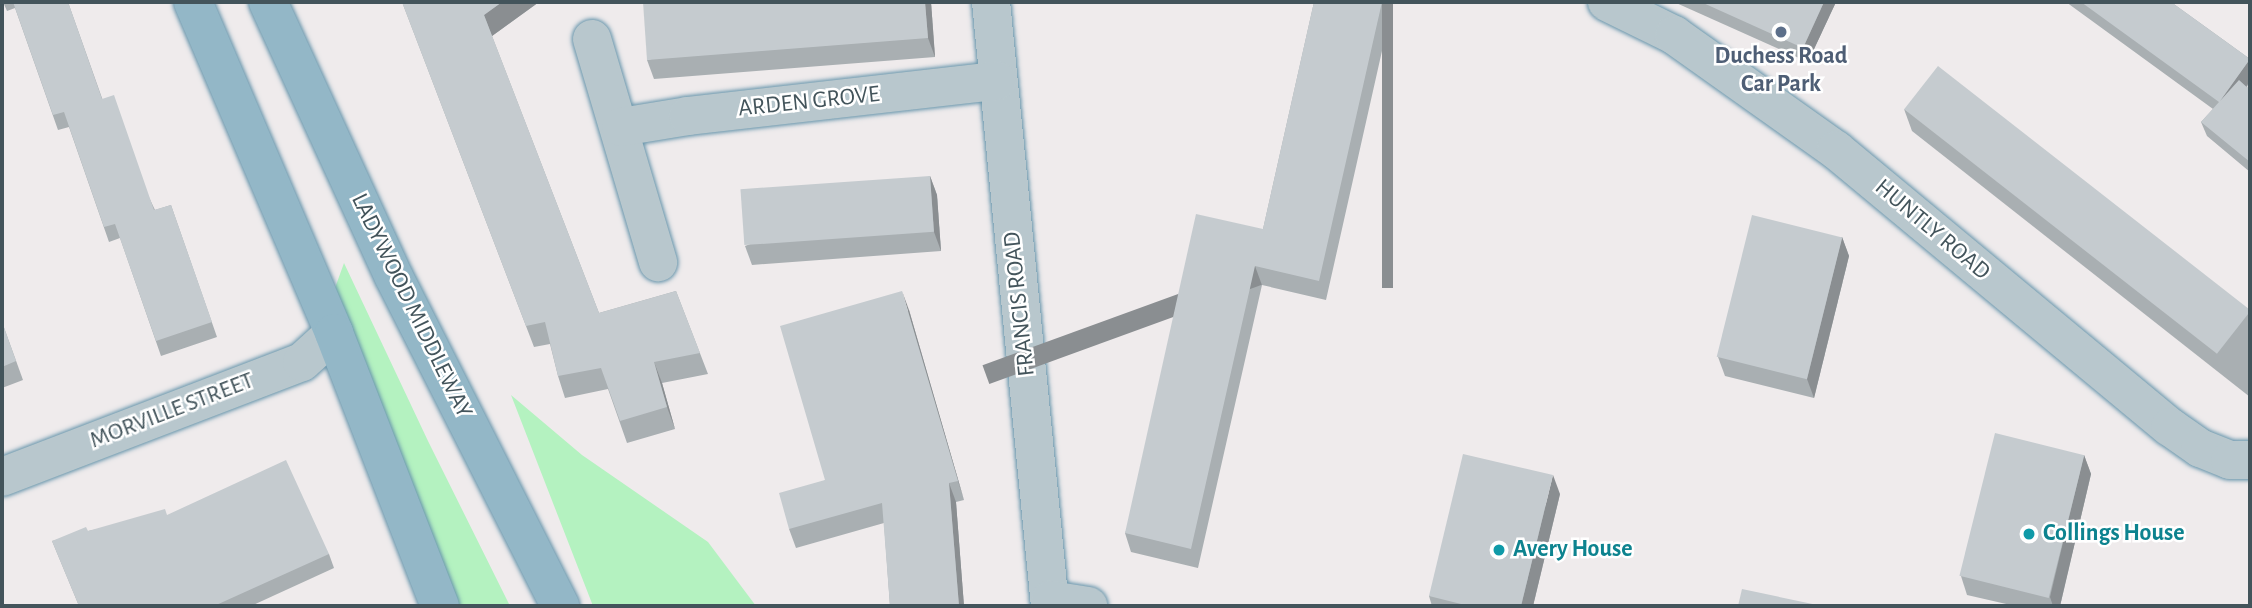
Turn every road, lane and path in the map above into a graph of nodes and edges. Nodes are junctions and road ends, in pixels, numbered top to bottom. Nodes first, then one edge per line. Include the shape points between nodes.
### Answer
1 (192, 2) edge
2 (268, 2) edge
3 (991, 2) edge
4 (1607, 2) edge
5 (592, 39) dead end
6 (998, 81) junction
7 (621, 127) junction
8 (658, 262) dead end
9 (334, 333) junction
10 (2250, 460) edge
11 (2, 477) edge
12 (1050, 603) edge
13 (440, 606) edge
14 (560, 606) edge
15 (1089, 606) edge

1 - 9 highway
2 - 14 highway, LADYWOOD MIDDLEWAY via 394,276
3 - 6 street, FRANCIS ROAD
4 - 10 street, HUNTLY ROAD via 1674,36 1836,150 2170,427 2200,448 2230,460
5 - 7 street
6 - 7 street, ARDEN GROVE
6 - 12 street, FRANCIS ROAD
7 - 8 street
9 - 11 street, MORVILLE STREET via 302,362
9 - 13 highway
12 - 15 street

